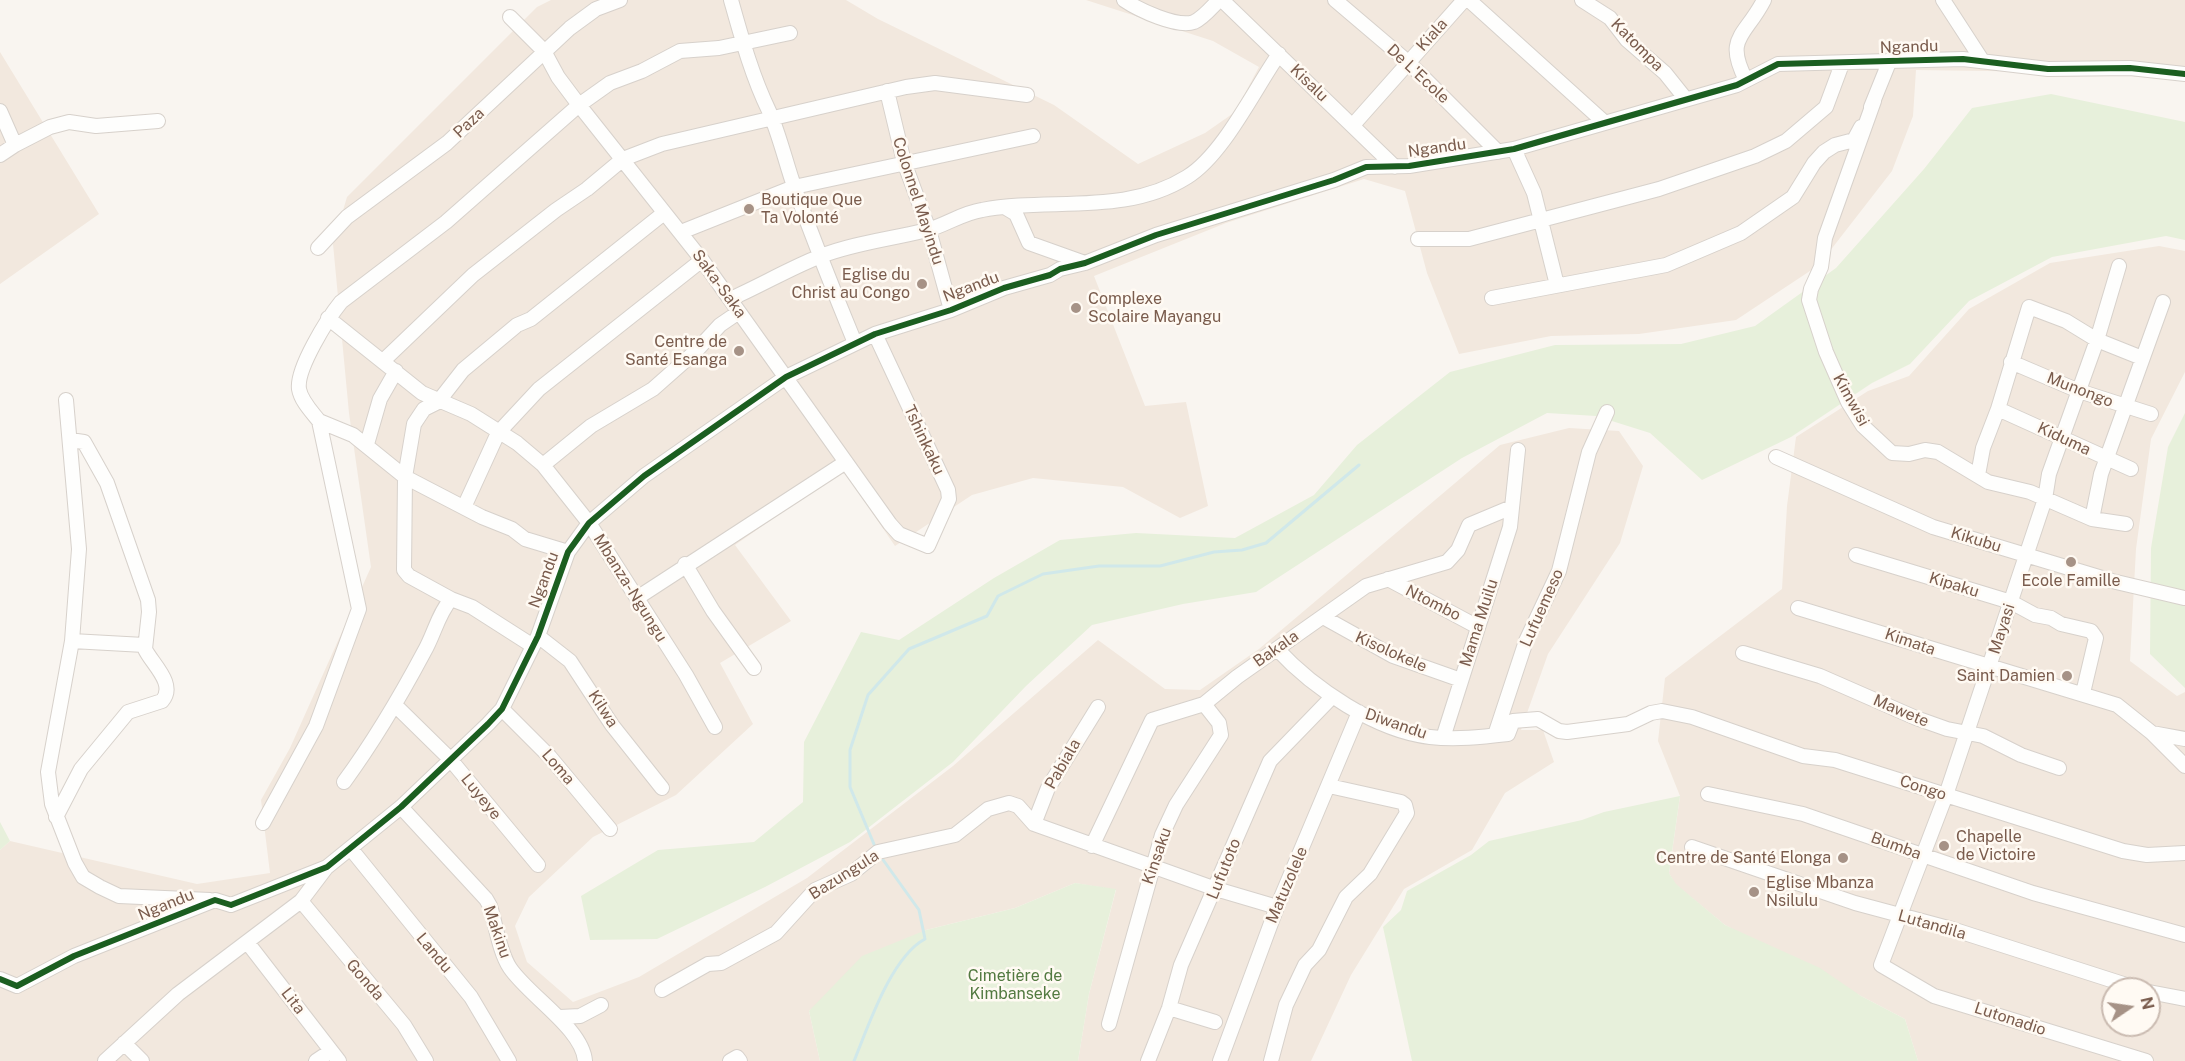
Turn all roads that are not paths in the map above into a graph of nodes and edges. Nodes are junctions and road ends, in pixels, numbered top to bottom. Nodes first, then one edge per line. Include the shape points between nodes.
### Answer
1 (620, 0) edge
2 (731, 0) edge
3 (1124, 0) edge
4 (1221, 0) edge
5 (1335, 0) edge
6 (1464, 0) edge
7 (1469, 0) edge
8 (1582, 0) edge
9 (1764, 0) edge
10 (1943, 0) edge
11 (510, 17) dead end
12 (790, 33) dead end
13 (742, 42) junction
14 (544, 51) junction
15 (1279, 54) junction
16 (1890, 60) junction
17 (1982, 60) junction
18 (1408, 62) junction
19 (1842, 64) junction
20 (2185, 74) edge
21 (1746, 80) junction
22 (887, 91) junction
23 (1027, 95) dead end
24 (1685, 98) junction
25 (1874, 101) junction
26 (579, 105) junction
27 (0, 111) edge
28 (772, 120) junction
29 (158, 121) dead end
30 (1604, 122) junction
31 (1353, 125) junction
32 (1033, 136) dead end
33 (15, 145) junction
34 (1514, 149) junction
35 (1498, 152) junction
36 (0, 155) edge
37 (623, 159) junction
38 (904, 162) junction
39 (1395, 167) junction
40 (795, 187) junction
41 (1006, 207) junction
42 (664, 213) junction
43 (1541, 221) junction
44 (929, 230) junction
45 (681, 232) junction
46 (1418, 238) dead end
47 (318, 248) dead end
48 (821, 256) junction
49 (702, 260) junction
50 (1084, 263) junction
51 (2120, 266) dead end
52 (1557, 285) junction
53 (1492, 298) dead end
54 (730, 299) junction
55 (2163, 302) dead end
56 (951, 310) junction
57 (739, 312) junction
58 (328, 318) junction
59 (875, 334) junction
60 (2097, 340) junction
61 (855, 343) junction
62 (2142, 358) junction
63 (383, 362) junction
64 (2011, 362) junction
65 (396, 371) junction
66 (786, 377) junction
67 (2079, 391) junction
68 (66, 400) dead end
69 (438, 402) junction
70 (2125, 408) junction
71 (1998, 409) junction
72 (1607, 412) dead end
73 (2151, 414) dead end
74 (319, 421) junction
75 (498, 433) junction
76 (2062, 438) junction
77 (70, 440) junction
78 (367, 444) junction
79 (1518, 450) dead end
80 (1776, 457) dead end
81 (2107, 459) junction
82 (846, 462) junction
83 (543, 465) junction
84 (2131, 469) dead end
85 (1978, 475) junction
86 (405, 477) junction
87 (2045, 500) junction
88 (465, 505) junction
89 (1512, 507) junction
90 (2092, 519) junction
91 (589, 523) junction
92 (2126, 524) dead end
93 (928, 546) joint
94 (568, 552) junction
95 (1857, 555) dead end
96 (2026, 556) junction
97 (685, 564) junction
98 (1388, 579) junction
99 (637, 598) junction
100 (2184, 598) edge
101 (451, 599) junction
102 (2011, 602) junction
103 (1798, 608) dead end
104 (1323, 617) junction
105 (1478, 627) junction
106 (72, 641) junction
107 (536, 641) junction
108 (144, 645) junction
109 (1277, 649) junction
110 (1743, 653) dead end
111 (754, 668) dead end
112 (1989, 668) junction
113 (1461, 680) junction
114 (2083, 693) junction
115 (1332, 697) junction
116 (1204, 704) junction
117 (395, 705) junction
118 (1098, 707) dead end
119 (502, 709) junction
120 (1359, 712) junction
121 (715, 728) dead end
122 (1968, 732) junction
123 (2152, 733) junction
124 (1495, 735) junction
125 (1443, 738) junction
126 (2185, 739) edge
127 (450, 759) junction
128 (2185, 766) edge
129 (2059, 768) dead end
130 (344, 782) dead end
131 (1329, 786) junction
132 (662, 788) dead end
133 (1708, 794) dead end
134 (1946, 795) junction
135 (401, 807) junction
136 (56, 817) junction
137 (263, 823) dead end
138 (1034, 824) junction
139 (610, 829) dead end
140 (1092, 846) junction
141 (1692, 847) dead end
142 (351, 849) junction
143 (2185, 853) edge
144 (1922, 856) junction
145 (538, 865) dead end
146 (1153, 866) junction
147 (327, 867) junction
148 (1216, 889) junction
149 (216, 900) junction
150 (301, 901) junction
151 (1277, 907) junction
152 (1898, 915) junction
153 (2185, 935) edge
154 (247, 942) junction
155 (1881, 965) joint
156 (2102, 977) edge
157 (0, 980) edge
158 (662, 990) dead end
159 (2161, 994) edge
160 (2185, 999) edge
161 (601, 1005) dead end
162 (1169, 1008) junction
163 (560, 1017) junction
164 (1215, 1022) dead end
165 (1109, 1024) dead end
166 (124, 1043) junction
167 (335, 1056) edge
168 (105, 1061) edge
169 (142, 1061) edge
170 (316, 1061) edge
171 (426, 1061) edge
172 (509, 1061) edge
173 (585, 1061) edge
174 (730, 1061) edge
175 (740, 1061) edge
176 (1148, 1061) edge
177 (1220, 1061) edge
178 (1271, 1061) edge
179 (2146, 1061) edge

1 - 14 street, Paza via 596,9
2 - 13 street
3 - 4 street via 1138,9 1188,23 1197,21
4 - 15 street, Kisalu
5 - 18 street, De L'Ecole
6 - 18 street, Kiala
7 - 30 street
8 - 24 street, Katompa via 1610,18
9 - 21 street via 1737,42 1737,62
10 - 17 street
11 - 14 street, Saka-Saka
12 - 13 street
13 - 26 street via 680,51 610,83
13 - 28 street
14 - 26 street, Saka-Saka
14 - 47 street, Paza via 447,143 347,217
15 - 31 street, Kisalu
15 - 41 street via 1238,123 1185,178 1130,200
16 - 17 street, Ngandu
16 - 19 street, Ngandu
16 - 25 street
17 - 20 street, Ngandu via 2048,69 2130,68
18 - 31 street, Kiala
18 - 35 street, De L'Ecole
19 - 21 street, Ngandu via 1778,64
19 - 43 street via 1826,107 1786,141 1685,181
21 - 24 street, Ngandu
22 - 23 street via 935,83
22 - 28 street
22 - 38 street, Colonnel Mayindu
24 - 30 street, Ngandu
25 - 52 street via 1854,140 1824,152 1793,197 1741,233 1666,265
25 - 85 street, Kimwisi via 1825,238 1821,267 1809,300 1848,402 1883,447 1892,453 1938,452
26 - 37 street, Saka-Saka
26 - 58 street via 446,222 341,302
27 - 33 street
28 - 37 street via 662,144
28 - 40 street
29 - 33 street via 96,126 69,122
30 - 34 street, Ngandu
31 - 39 street, Kisalu
32 - 38 street
33 - 36 street
34 - 35 street, Ngandu
34 - 43 street via 1534,193
35 - 39 street, Ngandu
37 - 42 street, Saka-Saka
37 - 63 street via 473,275
38 - 40 street
38 - 44 street, Colonnel Mayindu
39 - 50 street, Ngandu via 1366,167 1156,235
40 - 45 street
40 - 48 street
41 - 44 street via 982,210
41 - 50 street via 1016,214 1029,243
42 - 45 street, Saka-Saka
42 - 69 street via 463,370
43 - 46 street via 1469,239
43 - 52 street
44 - 48 street
44 - 56 street, Colonnel Mayindu
45 - 49 street, Saka-Saka
48 - 54 street
48 - 61 street
49 - 54 street, Saka-Saka
49 - 75 street via 539,389
50 - 56 street, Ngandu via 1004,288
51 - 60 street, Mayasi
52 - 53 street
54 - 57 street, Saka-Saka
55 - 62 street
56 - 59 street, Ngandu
57 - 66 street, Saka-Saka
57 - 83 street via 653,389 591,426
58 - 63 street, Mbanza-Ngungu
58 - 74 street via 298,387
59 - 61 street, Ngandu
59 - 93 street, Tshinkaku via 948,490 949,499
60 - 62 street
60 - 64 street via 2066,321 2029,307
60 - 67 street, Mayasi
61 - 66 street, Ngandu
62 - 70 street
63 - 65 street, Mbanza-Ngungu
64 - 67 street, Munongo
64 - 71 street
65 - 69 street, Mbanza-Ngungu
65 - 78 street via 380,399
66 - 82 street, Saka-Saka
66 - 91 street, Ngandu via 644,476
67 - 70 street, Munongo
67 - 76 street, Mayasi
68 - 77 street
69 - 75 street, Mbanza-Ngungu via 471,414
69 - 86 street via 424,409 414,424
70 - 73 street, Munongo
70 - 81 street
71 - 76 street, Kiduma
71 - 85 street via 1983,448
72 - 124 street, Lufuemeso via 1589,452 1560,571 1526,641
74 - 78 street
74 - 137 street via 359,609 316,726
75 - 83 street, Mbanza-Ngungu
75 - 88 street
76 - 81 street, Kiduma
76 - 87 street, Mayasi via 2049,474
77 - 106 street via 79,549
77 - 108 street via 84,442 107,483 148,600
78 - 86 street
79 - 89 street, Mama Muilu
80 - 96 street, Kikubu via 1933,527
81 - 84 street, Kiduma
81 - 90 street
82 - 93 street, Saka-Saka via 899,534
82 - 97 street
83 - 91 street, Mbanza-Ngungu
85 - 87 street, Kimwisi via 1988,482 2030,492
86 - 88 street
86 - 101 street, Kilwa via 404,570
87 - 90 street, Kimwisi
87 - 96 street, Mayasi
88 - 94 street via 525,539
89 - 98 street, Bakala via 1469,525 1458,550 1447,562
89 - 105 street, Mama Muilu via 1510,527
90 - 92 street, Kimwisi
91 - 94 street, Ngandu
91 - 99 street, Mbanza-Ngungu
94 - 107 street, Ngandu
95 - 102 street, Kipaku
96 - 100 street, Kikubu
96 - 102 street, Mayasi
97 - 99 street
97 - 111 street
98 - 104 street, Bakala via 1366,586
98 - 105 street, Ntombo
99 - 121 street, Mbanza-Ngungu
101 - 107 street, Kilwa
101 - 117 street
102 - 112 street, Mayasi
102 - 114 street, Kipaku via 2036,615 2091,631 2096,638 2095,647
103 - 112 street, Kimata
104 - 109 street, Bakala
104 - 113 street, Kisolokele via 1393,656
105 - 113 street, Mama Muilu
106 - 108 street
106 - 136 street via 48,772
107 - 119 street, Ngandu
107 - 132 street, Kilwa via 570,661 612,725
108 - 136 street via 165,679 166,698 128,712 81,769
109 - 115 street, Diwandu via 1311,683
109 - 116 street, Bakala
110 - 122 street, Mawete via 1820,676 1937,726
112 - 114 street, Kimata
112 - 122 street, Mayasi
113 - 125 street, Mama Muilu
114 - 123 street, Kimata via 2117,705
115 - 120 street, Diwandu
115 - 148 street, Lufutoto via 1270,761
116 - 140 street, Bakala via 1152,720
116 - 146 street, Kinsaku via 1219,723 1221,735 1176,805
117 - 127 street, Luyeye
117 - 130 street
118 - 138 street, Pabiala via 1048,788
119 - 127 street, Ngandu
119 - 139 street, Loma via 550,757
120 - 125 street, Diwandu via 1397,728
120 - 131 street, Matuzolele
122 - 129 street, Mawete
122 - 134 street, Mayasi
123 - 126 street
123 - 128 street, Kimata
124 - 125 street, Diwandu
124 - 134 street, Congo via 1508,734 1513,721 1538,719 1567,732 1628,724 1662,711 1692,717 1803,756 1835,760
127 - 135 street, Ngandu
127 - 145 street, Luyeye
131 - 151 street, Matuzolele
131 - 178 street via 1397,800 1405,805 1407,813 1370,874 1346,897 1318,950 1305,965 1286,1005
133 - 144 street, Bumba via 1803,814
134 - 143 street, Congo via 2123,851 2147,855
134 - 144 street, Mayasi
135 - 142 street, Ngandu
135 - 163 street, Makinu via 486,899 510,968 530,993
136 - 149 street via 83,877 100,887 119,896
138 - 140 street
138 - 158 street, Bazungula via 1018,806 1009,803 988,809 955,835 878,852 851,874 815,890 776,933
140 - 146 street
141 - 152 street, Lutandila
142 - 147 street, Ngandu
142 - 172 street, Landu via 471,997
144 - 152 street, Mayasi
144 - 153 street, Bumba via 2033,893
146 - 148 street
146 - 165 street, Kinsaku
147 - 149 street, Ngandu via 231,905
147 - 150 street
148 - 151 street
148 - 162 street, Lufutoto via 1181,965
149 - 157 street, Ngandu via 74,956 17,986
150 - 154 street
150 - 171 street, Gonda via 404,1025
151 - 177 street, Matuzolele
152 - 155 street, Mayasi
152 - 156 street, Lutandila
154 - 166 street via 178,994
154 - 167 street, Lita
155 - 179 street, Lutonadio via 1934,996
159 - 160 street
161 - 163 street via 579,1016
162 - 164 street
162 - 176 street, Lufutoto
163 - 173 street, Makinu
166 - 168 street
166 - 169 street
167 - 170 street
174 - 175 street via 737,1057

